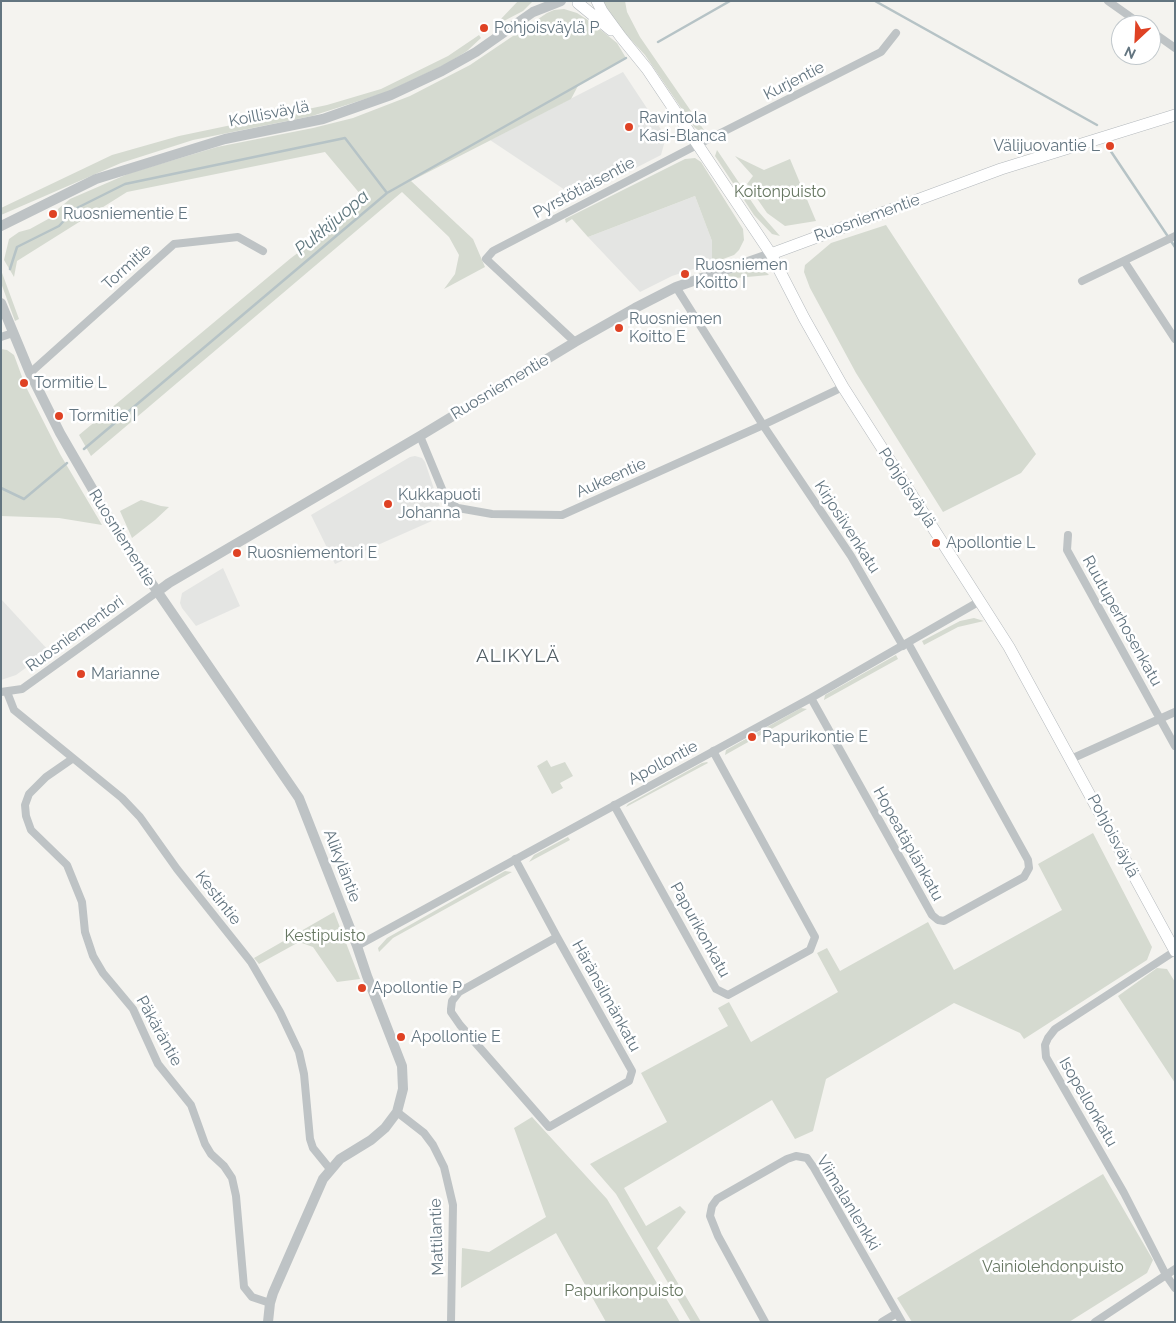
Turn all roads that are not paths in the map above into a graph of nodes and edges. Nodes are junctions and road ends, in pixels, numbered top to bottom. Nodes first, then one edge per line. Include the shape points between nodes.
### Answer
1 (540, 1) edge
2 (561, 1) edge
3 (598, 1) edge
4 (1108, 1) edge
5 (578, 2) edge
6 (533, 12) junction
7 (1128, 15) edge
8 (896, 33) dead end
9 (620, 37) junction
10 (1161, 38) edge
11 (1175, 48) edge
12 (1175, 116) edge
13 (697, 145) junction
14 (1, 226) edge
15 (1175, 236) edge
16 (263, 251) dead end
17 (771, 254) junction
18 (1124, 261) junction
19 (1082, 281) dead end
20 (676, 287) junction
21 (1, 303) edge
22 (13, 333) junction
23 (1, 337) edge
24 (1175, 339) edge
25 (575, 342) junction
26 (30, 373) junction
27 (843, 387) junction
28 (763, 425) junction
29 (420, 436) junction
30 (1068, 535) dead end
31 (156, 592) junction
32 (980, 601) junction
33 (906, 645) junction
34 (4, 692) edge
35 (811, 698) junction
36 (1175, 712) edge
37 (1160, 719) junction
38 (1175, 746) edge
39 (713, 751) junction
40 (72, 759) junction
41 (1071, 759) junction
42 (614, 805) junction
43 (516, 859) junction
44 (557, 937) junction
45 (357, 946) junction
46 (1175, 951) edge
47 (397, 1112) junction
48 (330, 1169) junction
49 (1175, 1269) edge
50 (1166, 1275) junction
51 (1175, 1288) edge
52 (270, 1303) junction
53 (896, 1313) junction
54 (268, 1322) edge
55 (452, 1322) edge
56 (765, 1322) edge
57 (882, 1322) edge
58 (902, 1322) edge
59 (1095, 1322) edge

1 - 6 street, Koillisväylä
2 - 6 street, Koillisväylä
3 - 9 main road, Pohjoisväylä
4 - 7 street
5 - 9 main road, Pohjoisväylä
6 - 14 street, Koillisväylä via 476,52 391,95 322,119 226,138 96,179
8 - 13 street, Kurjentie via 881,52
9 - 13 main road, Pohjoisväylä via 647,69
10 - 11 street
12 - 17 main road, Ruosniementie via 1002,169
13 - 17 main road, Pohjoisväylä
13 - 25 street, Pyrstötiaisentie via 493,251 486,259
15 - 18 street
16 - 26 street, Tormitie via 238,237 174,244
17 - 20 street, Ruosniementie
17 - 27 main road, Pohjoisväylä
18 - 19 street
18 - 24 street
20 - 25 street, Ruosniementie
20 - 28 street, Kirjosiivenkatu
21 - 22 street, Ruosniementie
22 - 23 street
22 - 26 street, Ruosniementie
25 - 29 street, Ruosniementie
26 - 31 street, Ruosniementie via 85,479
27 - 28 street, Aukeentie
27 - 32 main road, Pohjoisväylä
28 - 29 street, Aukeentie via 562,515 492,514 458,508 447,501
28 - 33 street, Kirjosiivenkatu
29 - 31 street, Ruosniementie
30 - 37 street, Ruutuperhosenkatu via 1067,550
31 - 34 street, Ruosniementori via 22,689
31 - 45 street, Alikyläntie via 299,798
32 - 33 street, Apollontie
32 - 41 main road, Pohjoisväylä
33 - 35 street, Apollontie
33 - 35 street, Hopeatäplänkatu via 1028,860 1029,868 1024,877 944,921 932,915
34 - 40 street, Kestintie via 14,710
35 - 39 street, Apollontie
36 - 37 street
37 - 38 street, Ruutuperhosenkatu
37 - 41 street
39 - 42 street, Apollontie
39 - 42 street, Papurikonkatu via 815,937 810,950 728,995 716,989
40 - 48 street, Kestintie via 122,798 140,817 251,962 299,1052 310,1139
40 - 52 street, Päkäräntie via 29,794 25,805 31,830 67,865 82,902 85,932 94,956 103,973 133,1010 158,1064 191,1105 205,1144 232,1178 244,1287 252,1296
41 - 46 main road, Pohjoisväylä
42 - 43 street, Apollontie
43 - 44 street, Häränsilmänkatu
43 - 45 street, Apollontie
44 - 44 street, Häränsilmänkatu via 632,1071 629,1081 549,1127 451,1012 452,1001 459,992
45 - 47 street, Alikyläntie via 402,1066
46 - 50 street, Isopellonkatu via 1055,1029 1045,1045 1046,1057 1124,1193
47 - 48 street, Alikyläntie via 371,1140
47 - 55 street, Mattilantie via 424,1133 444,1167 453,1206
48 - 52 street, Alikyläntie
49 - 50 street
50 - 51 street, Isopellonkatu
50 - 59 street
52 - 54 street, Alikyläntie
53 - 56 street, Viimalanlenkki via 814,1168 806,1158 796,1156 717,1199 710,1216
53 - 57 street
53 - 58 street, Viimalanlenkki

